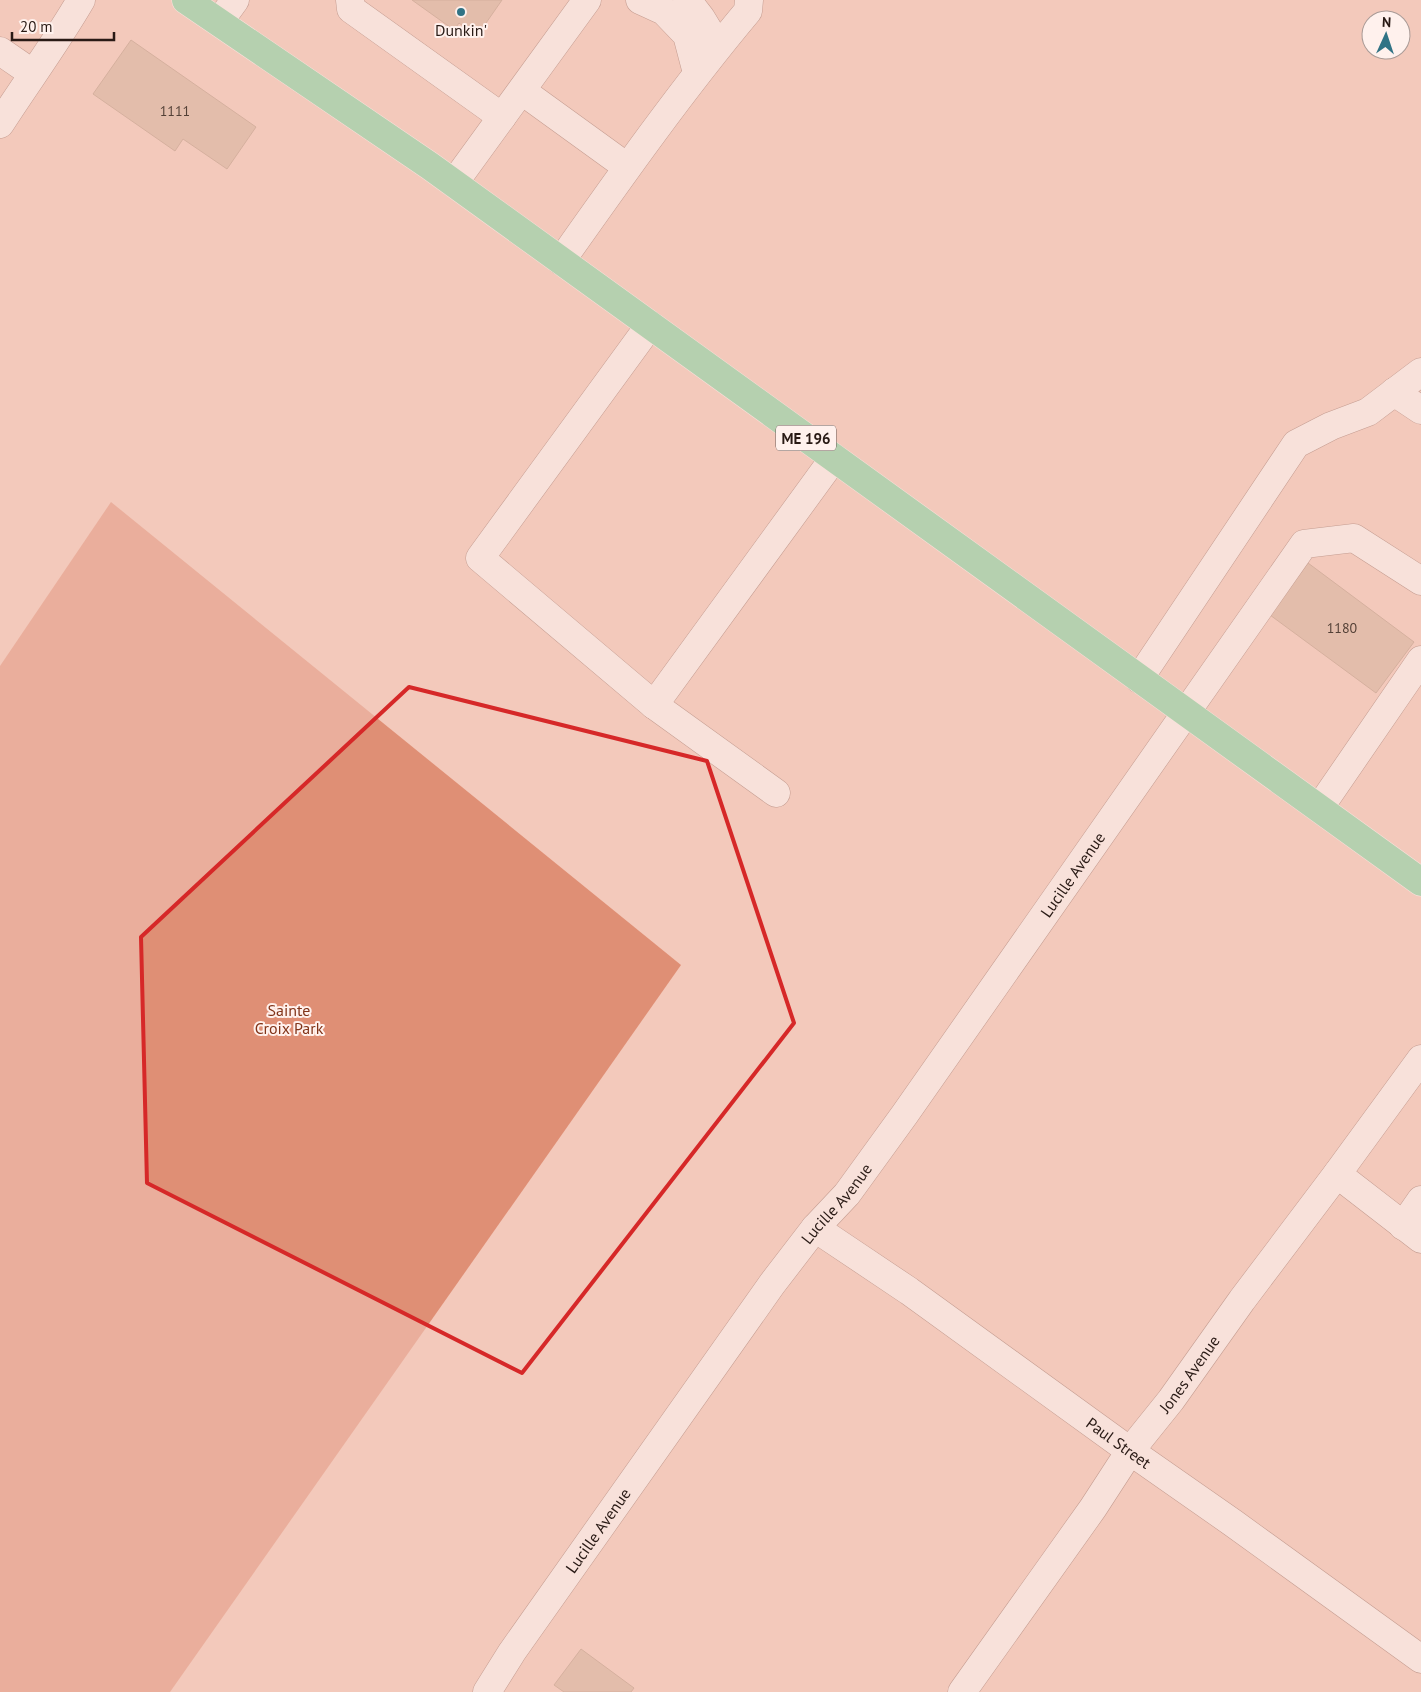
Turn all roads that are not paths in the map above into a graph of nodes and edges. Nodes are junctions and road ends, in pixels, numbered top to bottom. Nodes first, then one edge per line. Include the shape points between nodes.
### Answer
1 (81, 0) edge
2 (186, 0) edge
3 (235, 0) edge
4 (350, 0) edge
5 (588, 0) edge
6 (640, 0) edge
7 (687, 0) edge
8 (749, 0) edge
9 (219, 22) junction
10 (718, 46) junction
11 (0, 51) edge
12 (32, 73) junction
13 (697, 73) junction
14 (522, 91) junction
15 (502, 117) junction
16 (0, 124) edge
17 (627, 167) junction
18 (454, 183) junction
19 (561, 261) junction
20 (650, 325) junction
21 (1421, 372) edge
22 (1394, 392) junction
23 (1421, 410) edge
24 (834, 458) junction
25 (1421, 581) edge
26 (1421, 660) edge
27 (1139, 679) junction
28 (654, 705) junction
29 (1186, 713) junction
30 (776, 793) dead end
31 (1320, 807) junction
32 (1421, 882) edge
33 (1421, 1059) edge
34 (1337, 1174) junction
35 (1421, 1200) edge
36 (815, 1228) junction
37 (1412, 1233) edge
38 (1130, 1451) junction
39 (1421, 1659) edge
40 (487, 1692) edge
41 (962, 1692) edge

1 - 12 street
2 - 9 highway, ME 196
3 - 9 street
4 - 15 street via 351,10
5 - 14 street
6 - 13 street via 664,11 687,34
7 - 10 street
8 - 10 street via 748,11
9 - 18 highway, ME 196
10 - 13 street
11 - 12 street
12 - 16 street
13 - 17 street
14 - 15 street
14 - 17 street
15 - 18 street
17 - 19 street
18 - 19 highway, ME 196
19 - 20 highway, ME 196
20 - 24 highway, ME 196
20 - 28 street via 480,558
21 - 22 street
22 - 23 street
22 - 27 street via 1368,412 1296,444
24 - 27 highway, ME 196
24 - 28 street
25 - 29 street, Lucille Avenue via 1354,538 1304,544
26 - 31 street
27 - 29 highway, ME 196
28 - 30 street
29 - 31 highway, ME 196
29 - 36 street, Lucille Avenue via 899,1122 847,1194
31 - 32 highway, ME 196
33 - 34 street, Jones Avenue
34 - 37 street
34 - 38 street, Jones Avenue
35 - 37 street
36 - 38 street, Paul Street via 909,1291
36 - 40 street, Lucille Avenue via 772,1284
38 - 39 street, Paul Street
38 - 41 street, Jones Avenue

